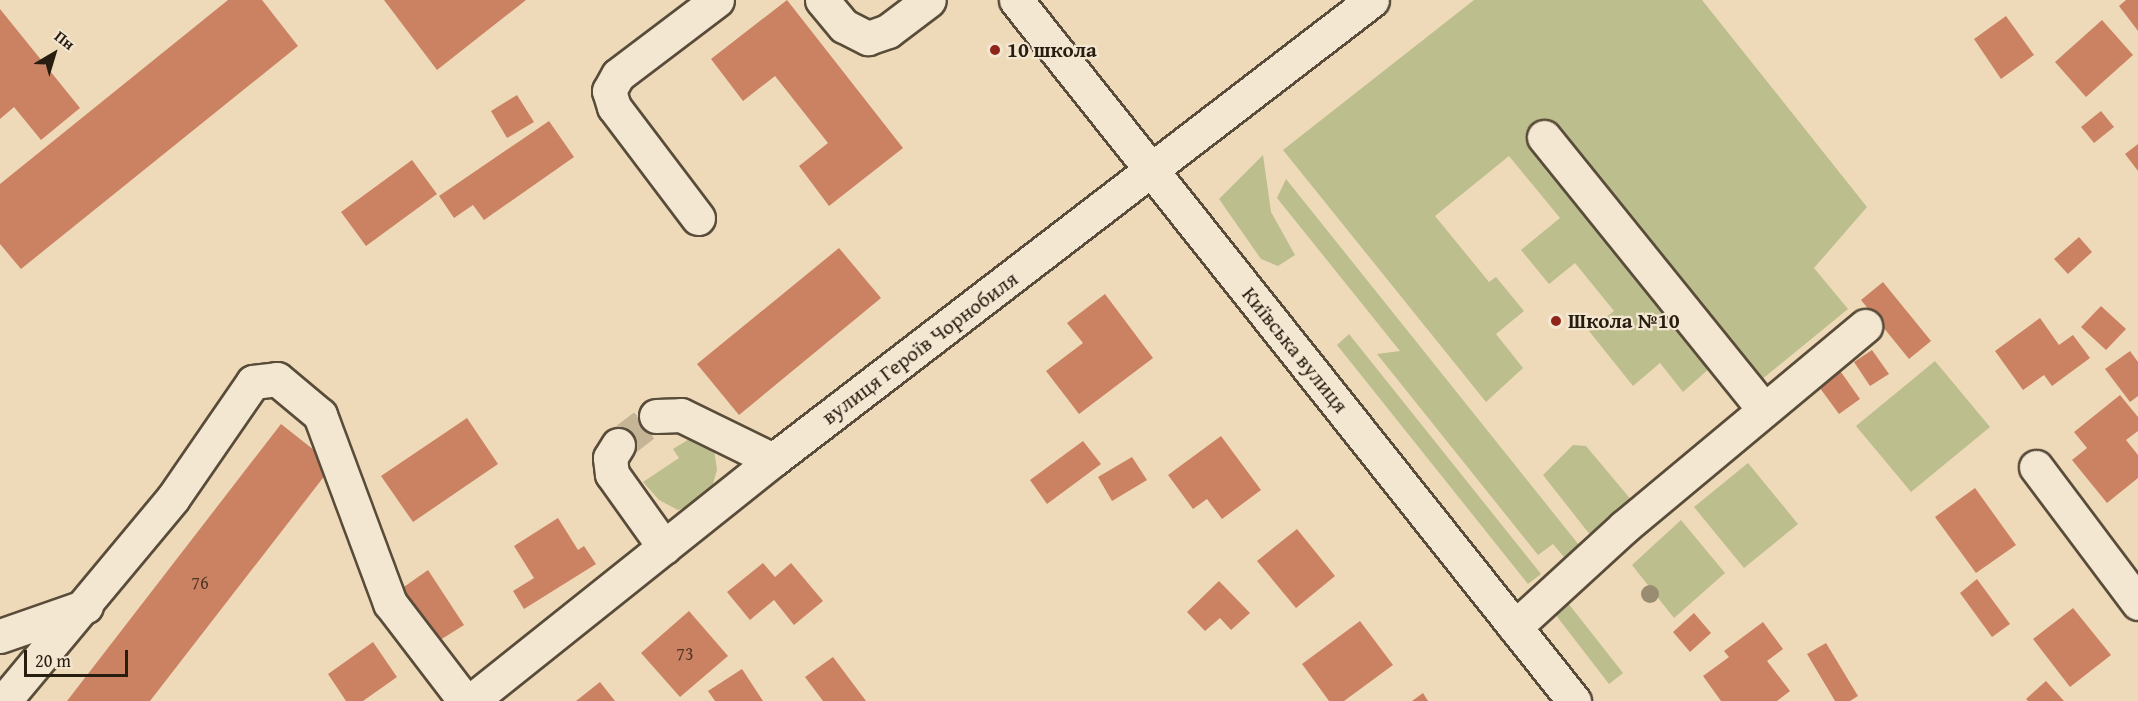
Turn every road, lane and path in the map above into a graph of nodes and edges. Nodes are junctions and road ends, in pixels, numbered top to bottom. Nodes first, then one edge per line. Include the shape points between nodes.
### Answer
1 (717, 0) edge
2 (822, 0) edge
3 (929, 0) edge
4 (1016, 0) edge
5 (1372, 0) edge
6 (1544, 137) dead end
7 (1152, 171) junction
8 (698, 218) dead end
9 (1865, 326) dead end
10 (1763, 408) junction
11 (656, 416) tunnel mouth
12 (618, 445) tunnel mouth
13 (773, 460) junction
14 (2036, 467) dead end
15 (664, 548) junction
16 (2138, 603) edge
17 (88, 605) junction
18 (1515, 627) junction
19 (0, 636) edge
20 (4, 701) edge
21 (465, 701) edge
22 (471, 701) edge
23 (1574, 701) edge

1 - 8 street via 618,75 609,91 614,107
2 - 3 street via 844,26 868,38 888,31
4 - 7 street, Київська вулиця
5 - 7 street, вулиця Героїв Чорнобиля
6 - 10 street
7 - 13 street, вулиця Героїв Чорнобиля
7 - 18 street, Київська вулиця
9 - 10 street
10 - 18 street
11 - 13 street via 681,415
12 - 15 street via 610,458 612,474
13 - 15 street, вулиця Героїв Чорнобиля
14 - 16 street
15 - 22 street, вулиця Героїв Чорнобиля
17 - 19 street
17 - 20 street
17 - 21 street via 173,498 253,382 277,379 320,415 390,603
18 - 23 street, Київська вулиця

